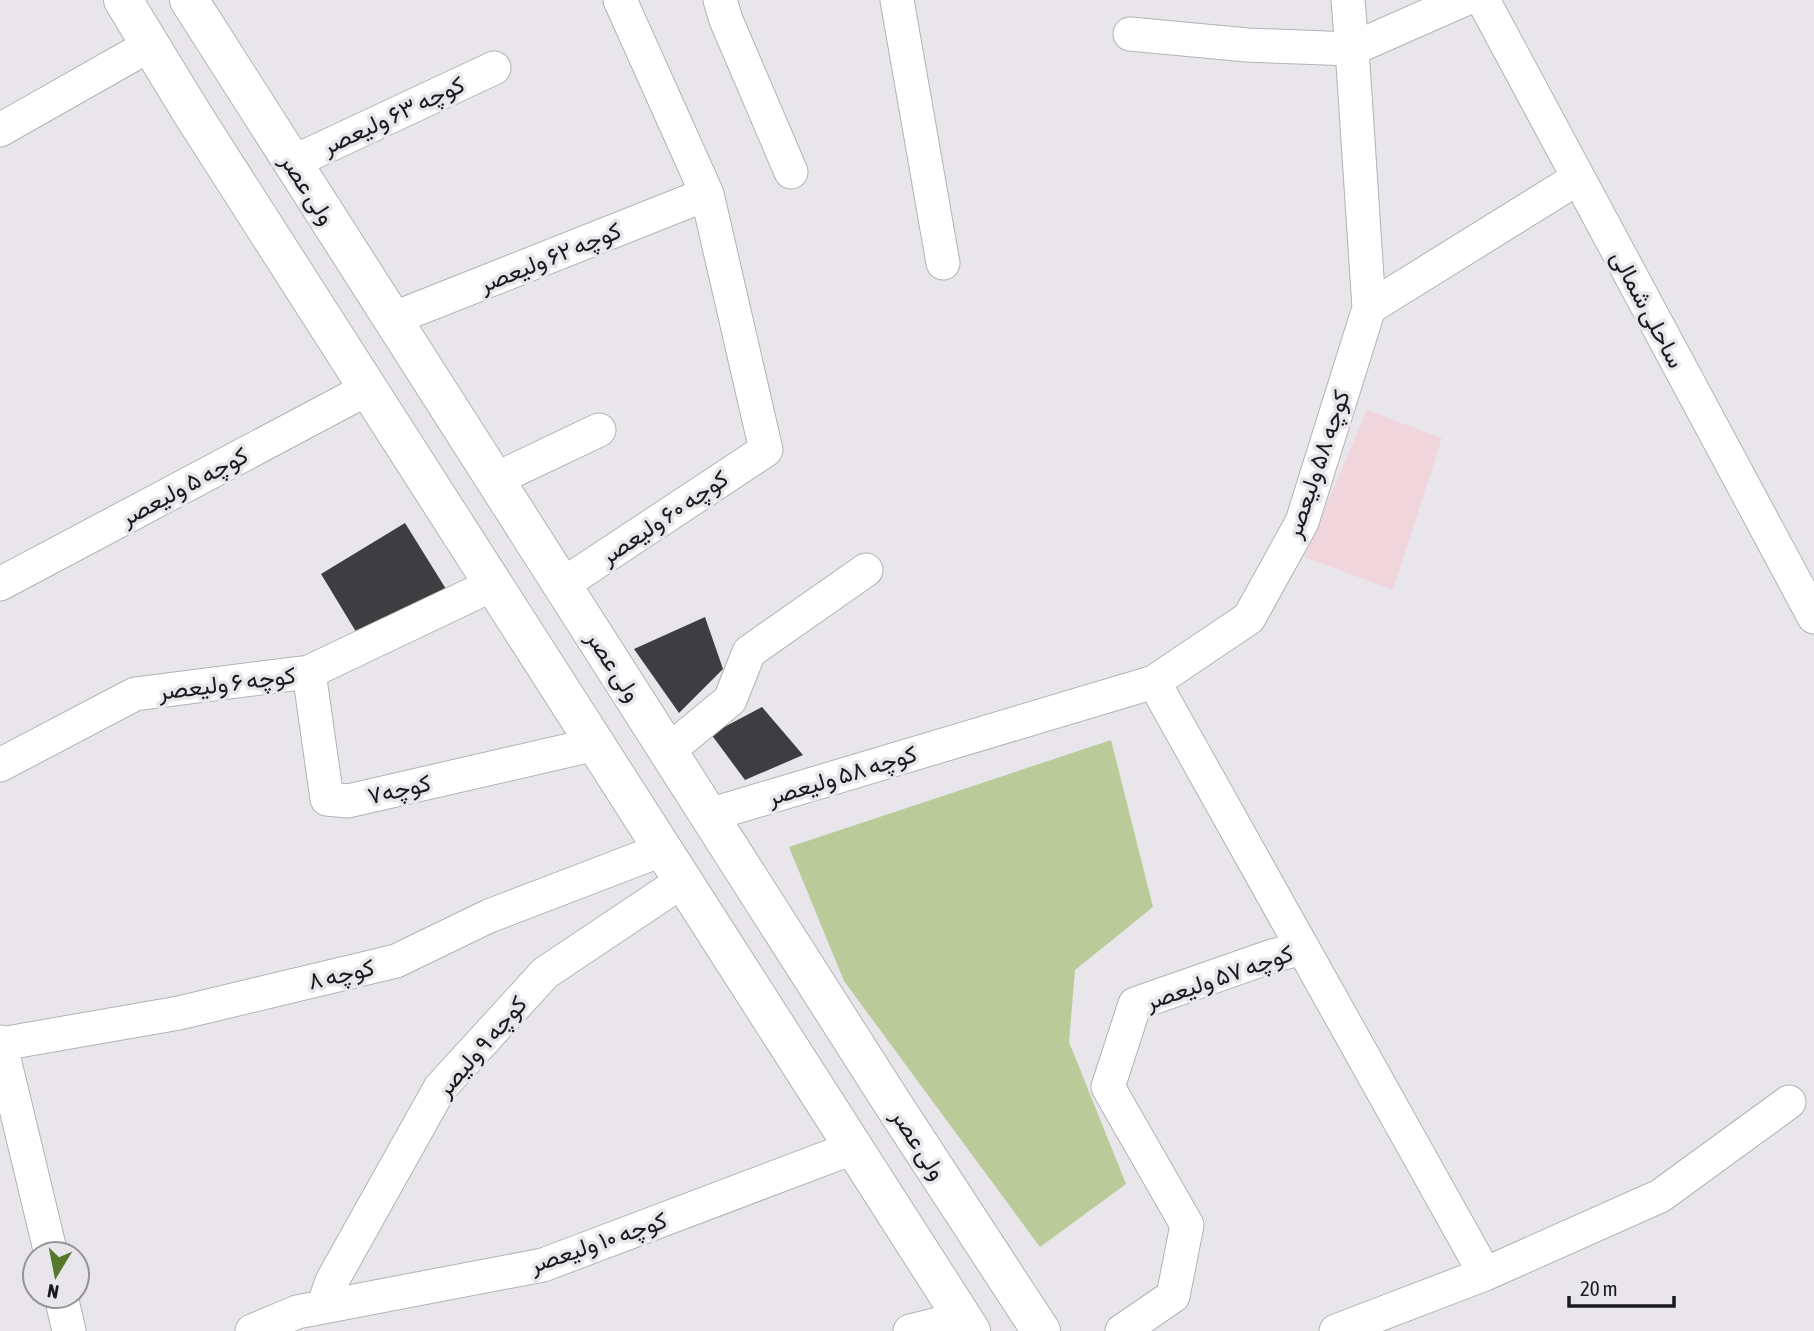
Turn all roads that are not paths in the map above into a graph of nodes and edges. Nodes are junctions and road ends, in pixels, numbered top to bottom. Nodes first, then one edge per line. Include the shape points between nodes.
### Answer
1 (123, 0) edge
2 (189, 0) edge
3 (620, 0) edge
4 (720, 0) edge
5 (897, 0) edge
6 (1348, 0) edge
7 (1463, 0) edge
8 (1483, 0) edge
9 (1129, 34) dead end
10 (150, 45) junction
11 (1352, 49) junction
12 (494, 68) dead end
13 (0, 130) edge
14 (291, 163) junction
15 (791, 172) dead end
16 (1578, 178) junction
17 (707, 194) junction
18 (943, 263) dead end
19 (1369, 308) junction
20 (392, 320) junction
21 (369, 388) junction
22 (599, 430) dead end
23 (494, 480) junction
24 (866, 569) dead end
25 (0, 584) edge
26 (494, 584) junction
27 (562, 585) junction
28 (1814, 617) edge
29 (309, 672) junction
30 (1154, 682) junction
31 (596, 744) junction
32 (668, 751) junction
33 (0, 765) edge
34 (709, 815) junction
35 (664, 849) junction
36 (684, 880) junction
37 (1303, 948) junction
38 (0, 1043) edge
39 (1789, 1102) dead end
40 (855, 1147) junction
41 (48, 1240) edge
42 (1485, 1274) junction
43 (323, 1307) junction
44 (64, 1310) edge
45 (967, 1324) edge
46 (69, 1331) edge
47 (252, 1331) edge
48 (910, 1331) edge
49 (1041, 1331) edge
50 (1122, 1331) edge
51 (1336, 1331) edge

1 - 10 main road
2 - 14 main road, ولی عصر
3 - 17 street
4 - 15 street
5 - 18 street
6 - 11 street
7 - 11 street
8 - 16 street, ساحلی شمالی
9 - 11 street
10 - 13 street
10 - 21 main road
11 - 19 street
12 - 14 street, کوچه ۶۳ ولیعصر
14 - 20 main road, ولی عصر
16 - 19 street
16 - 28 street, ساحلی شمالی
17 - 20 street, کوچه ۶۲ ولیعصر
17 - 27 street, کوچه ۶۰ ولیعصر via 766,450
19 - 30 street, کوچه ۵۸ ولیعصر via 1302,522 1248,618
20 - 23 main road, ولی عصر
21 - 25 street, کوچه ۵ ولیعصر
21 - 26 main road
22 - 23 street
23 - 27 main road, ولی عصر
24 - 32 street via 749,652 730,700
26 - 29 street, کوچه ۶ ولیعصر
26 - 31 main road
27 - 32 main road, ولی عصر
29 - 31 street, کوچه۷ via 327,799 348,801
29 - 33 street, کوچه ۶ ولیعصر via 135,694
30 - 34 street, کوچه ۵۸ ولیعصر
30 - 37 street
31 - 35 main road
32 - 34 main road, ولی عصر
34 - 49 main road, ولی عصر
35 - 36 main road
35 - 38 street, کوچه ۸ via 489,916 396,961 179,1013
36 - 40 main road
36 - 43 street, کوچه ۹ ولیصر via 545,973 440,1088 332,1281
37 - 42 street
37 - 50 street, کوچه ۵۷ ولیعصر via 1135,1004 1108,1087 1187,1225 1173,1296
38 - 41 street
39 - 42 street via 1660,1196
40 - 43 street, کوچه ۱۰ ولیعصر via 543,1265
40 - 45 main road
42 - 51 street
43 - 47 street, کوچه ۱۰ ولیعصر via 297,1312
44 - 46 street
45 - 48 street

